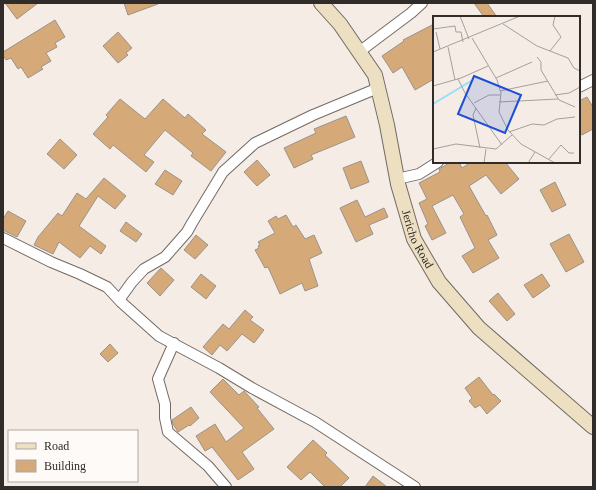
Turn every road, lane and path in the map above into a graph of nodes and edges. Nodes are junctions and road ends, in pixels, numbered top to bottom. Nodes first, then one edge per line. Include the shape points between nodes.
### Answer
1 (320, 3) edge
2 (422, 3) edge
3 (359, 52) junction
4 (593, 80) edge
5 (580, 86) edge
6 (378, 88) junction
7 (436, 163) edge
8 (397, 179) junction
9 (3, 238) edge
10 (119, 300) junction
11 (174, 344) junction
12 (593, 427) edge
13 (226, 487) edge
14 (414, 487) edge

1 - 3 street, Jericho Road via 340,24
2 - 3 street
3 - 6 street, Jericho Road via 375,75
4 - 5 street
6 - 8 street, Jericho Road
6 - 10 street via 255,143 223,172 188,232 165,257 144,269
7 - 8 street via 418,174
8 - 12 street, Jericho Road via 414,239 439,282 479,328
9 - 10 street via 107,287
10 - 11 street via 159,336
11 - 13 street via 158,379 165,404 168,432 208,466
11 - 14 street via 315,422

